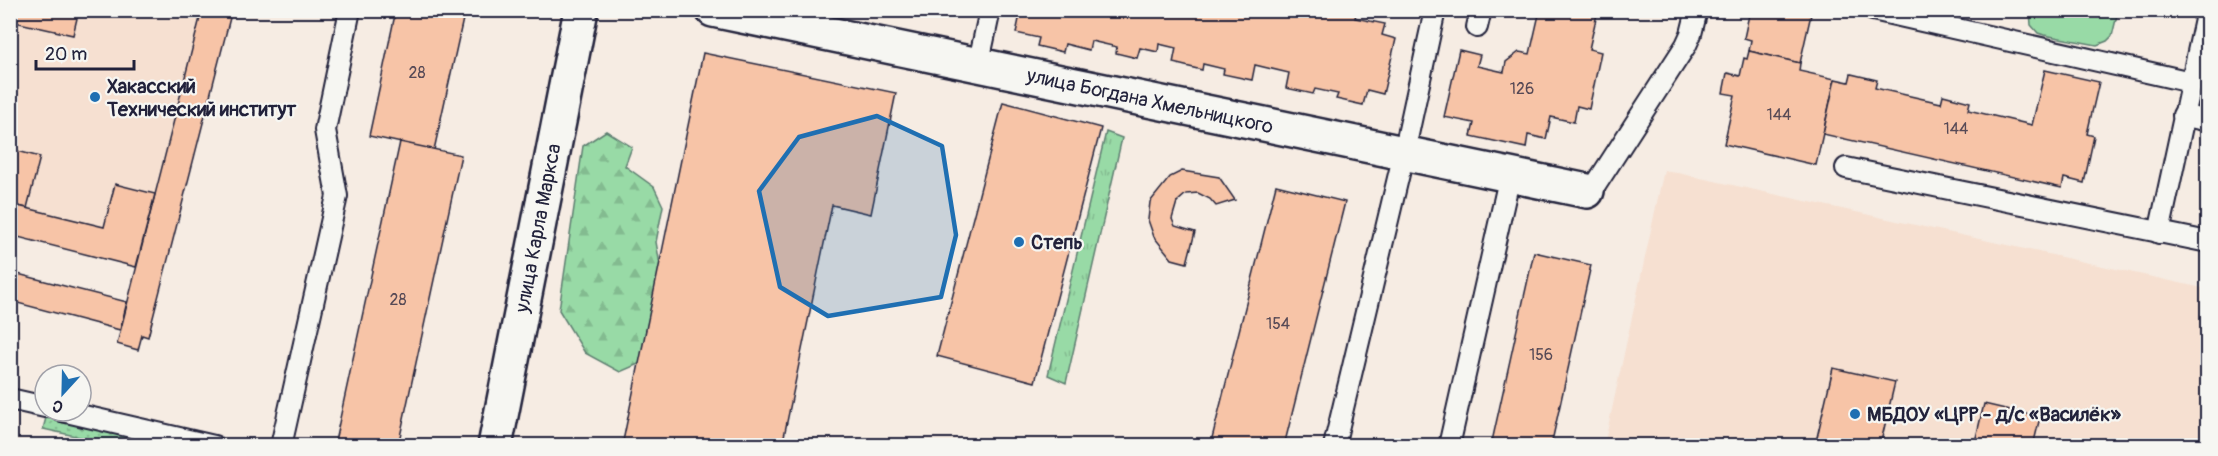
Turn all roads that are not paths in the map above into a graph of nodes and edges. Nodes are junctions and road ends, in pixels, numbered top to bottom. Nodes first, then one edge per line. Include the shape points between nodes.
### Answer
1 (350, 10) edge
2 (581, 10) edge
3 (713, 10) edge
4 (990, 10) edge
5 (1435, 10) edge
6 (1698, 10) edge
7 (1873, 10) edge
8 (2207, 10) edge
9 (978, 66) junction
10 (2191, 82) junction
11 (2183, 116) junction
12 (2208, 120) edge
13 (1404, 153) junction
14 (1846, 168) dead end
15 (1510, 175) junction
16 (1587, 190) joint
17 (2159, 232) junction
18 (2208, 242) edge
19 (10, 399) edge
20 (33, 404) edge
21 (93, 418) edge
22 (214, 446) edge
23 (281, 446) edge
24 (495, 446) edge
25 (1334, 446) edge
26 (1449, 446) edge

1 - 23 lane via 325,130 337,196
2 - 24 street, улица Карла Маркса
3 - 9 street, улица Богдана Хмельницкого
4 - 9 lane
5 - 13 lane
6 - 16 lane via 1686,45 1595,186
7 - 10 lane
8 - 10 lane
9 - 13 street, улица Богдана Хмельницкого
10 - 11 lane
11 - 12 lane
11 - 17 lane
13 - 15 street, улица Богдана Хмельницкого
13 - 25 lane
14 - 17 lane
15 - 16 street, улица Богдана Хмельницкого
15 - 26 lane
17 - 18 lane
19 - 20 lane
21 - 22 lane

